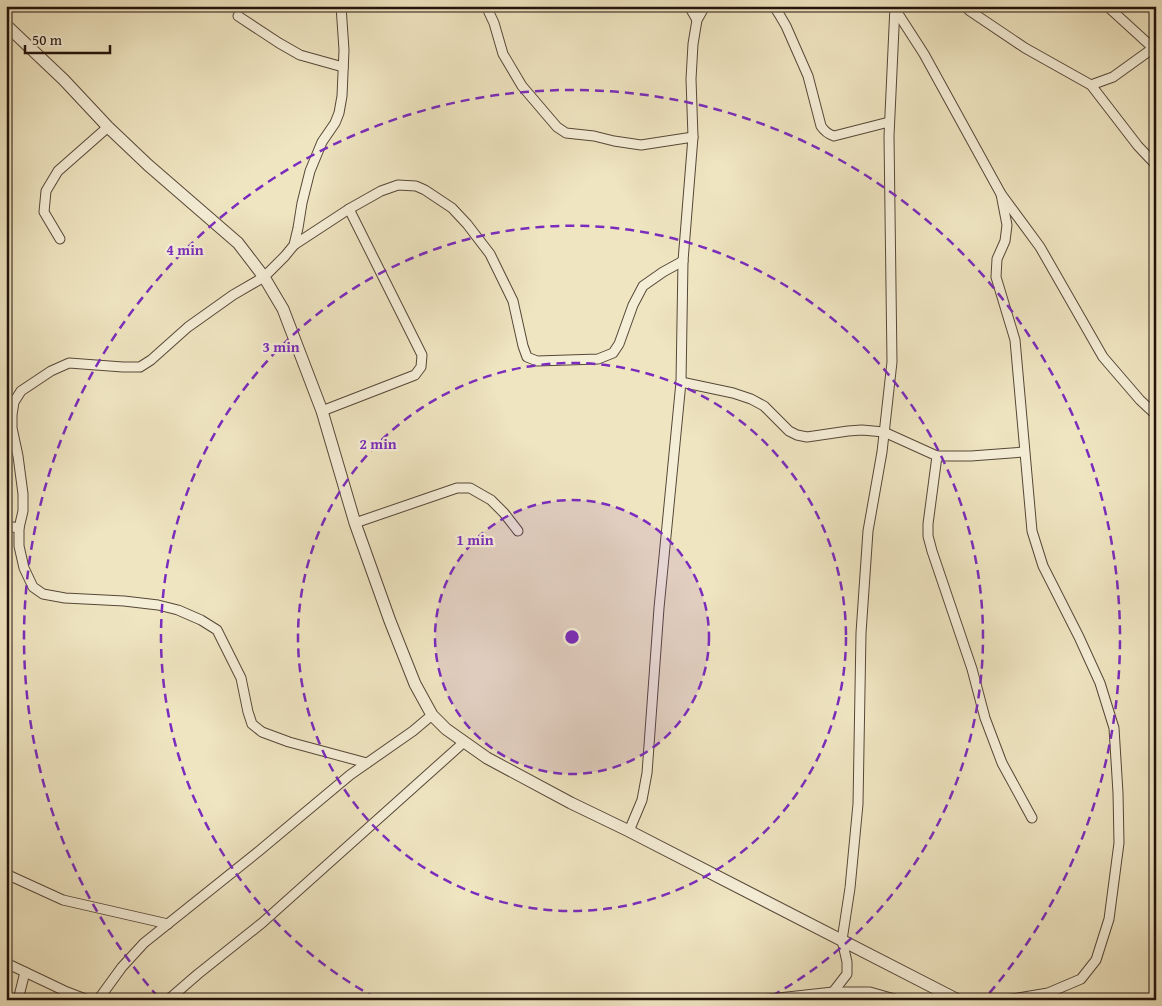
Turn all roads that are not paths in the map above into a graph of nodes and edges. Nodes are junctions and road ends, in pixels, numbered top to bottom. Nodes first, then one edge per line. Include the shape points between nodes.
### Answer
1 (341, 6) edge
2 (486, 6) edge
3 (689, 6) edge
4 (705, 6) edge
5 (774, 6) edge
6 (965, 6) edge
7 (1107, 6) edge
8 (895, 7) edge
9 (238, 16) dead end
10 (697, 20) junction
11 (6, 25) edge
12 (1154, 47) edge
13 (343, 67) junction
14 (1091, 85) junction
15 (889, 122) junction
16 (108, 127) junction
17 (693, 137) junction
18 (1156, 165) edge
19 (1001, 194) junction
20 (349, 209) junction
21 (60, 239) dead end
22 (294, 245) junction
23 (683, 262) junction
24 (264, 277) junction
25 (681, 382) junction
26 (322, 411) junction
27 (1156, 415) edge
28 (884, 432) junction
29 (1024, 452) junction
30 (937, 456) junction
31 (355, 523) junction
32 (6, 526) edge
33 (19, 528) junction
34 (518, 531) dead end
35 (432, 715) junction
36 (464, 742) junction
37 (367, 763) junction
38 (1032, 818) dead end
39 (629, 831) junction
40 (6, 874) edge
41 (168, 924) junction
42 (842, 940) junction
43 (6, 963) edge
44 (25, 972) junction
45 (65, 996) edge
46 (832, 996) edge
47 (893, 999) edge
48 (18, 1000) edge
49 (88, 1000) edge
50 (98, 1000) edge
51 (168, 1000) edge
52 (761, 1000) edge
53 (958, 1000) edge
54 (1006, 1000) edge

1 - 13 street
2 - 17 street via 503,54 522,86 566,133 641,144
3 - 10 street
4 - 10 street
5 - 15 street via 808,76 824,130 834,136
6 - 14 street via 1026,48
7 - 12 street
8 - 15 street
8 - 19 street
9 - 13 street via 300,55
10 - 17 street via 691,80
11 - 16 street
12 - 14 street via 1113,77
13 - 22 street via 339,113 310,171
14 - 18 street
15 - 28 street via 892,362
16 - 21 street via 58,171 46,192 44,212
16 - 24 street via 238,243
17 - 23 street
19 - 27 street via 1040,247 1103,357
19 - 29 street via 1007,225 1005,241 997,259 996,277 1014,340
20 - 22 street
20 - 23 street via 381,190 398,185 416,186 452,208 490,254 514,301 527,356 537,361 598,359 613,353 643,286
20 - 26 street via 422,355 422,367 415,374
22 - 24 street
23 - 25 street
24 - 26 street via 283,309
24 - 33 street via 188,327 140,366 69,363 21,391 14,402 12,415 23,494
25 - 28 street via 751,399 797,435 808,437 862,430
25 - 39 street via 647,773 642,800
26 - 31 street
28 - 30 street
28 - 42 street via 868,531 861,633 858,804
29 - 30 street
29 - 54 street via 1032,531 1043,566 1100,683 1114,728 1119,843 1109,919 1096,960 1081,979 1048,993
30 - 38 street via 928,536 988,727 1002,763
31 - 34 street via 457,488 470,488 491,500
31 - 35 street via 415,684
32 - 33 street
33 - 37 street via 24,568 33,587 42,594 158,604 201,620 217,630 241,678 252,724 262,732 289,742
35 - 36 street
35 - 37 street
36 - 39 street via 537,786
36 - 51 street via 262,923
37 - 41 street
39 - 42 street
40 - 41 street via 63,900
41 - 50 street via 122,967
42 - 46 street via 846,974
42 - 53 street
43 - 44 street
44 - 45 street
44 - 48 street
45 - 49 street
46 - 47 street via 870,992
46 - 52 street

